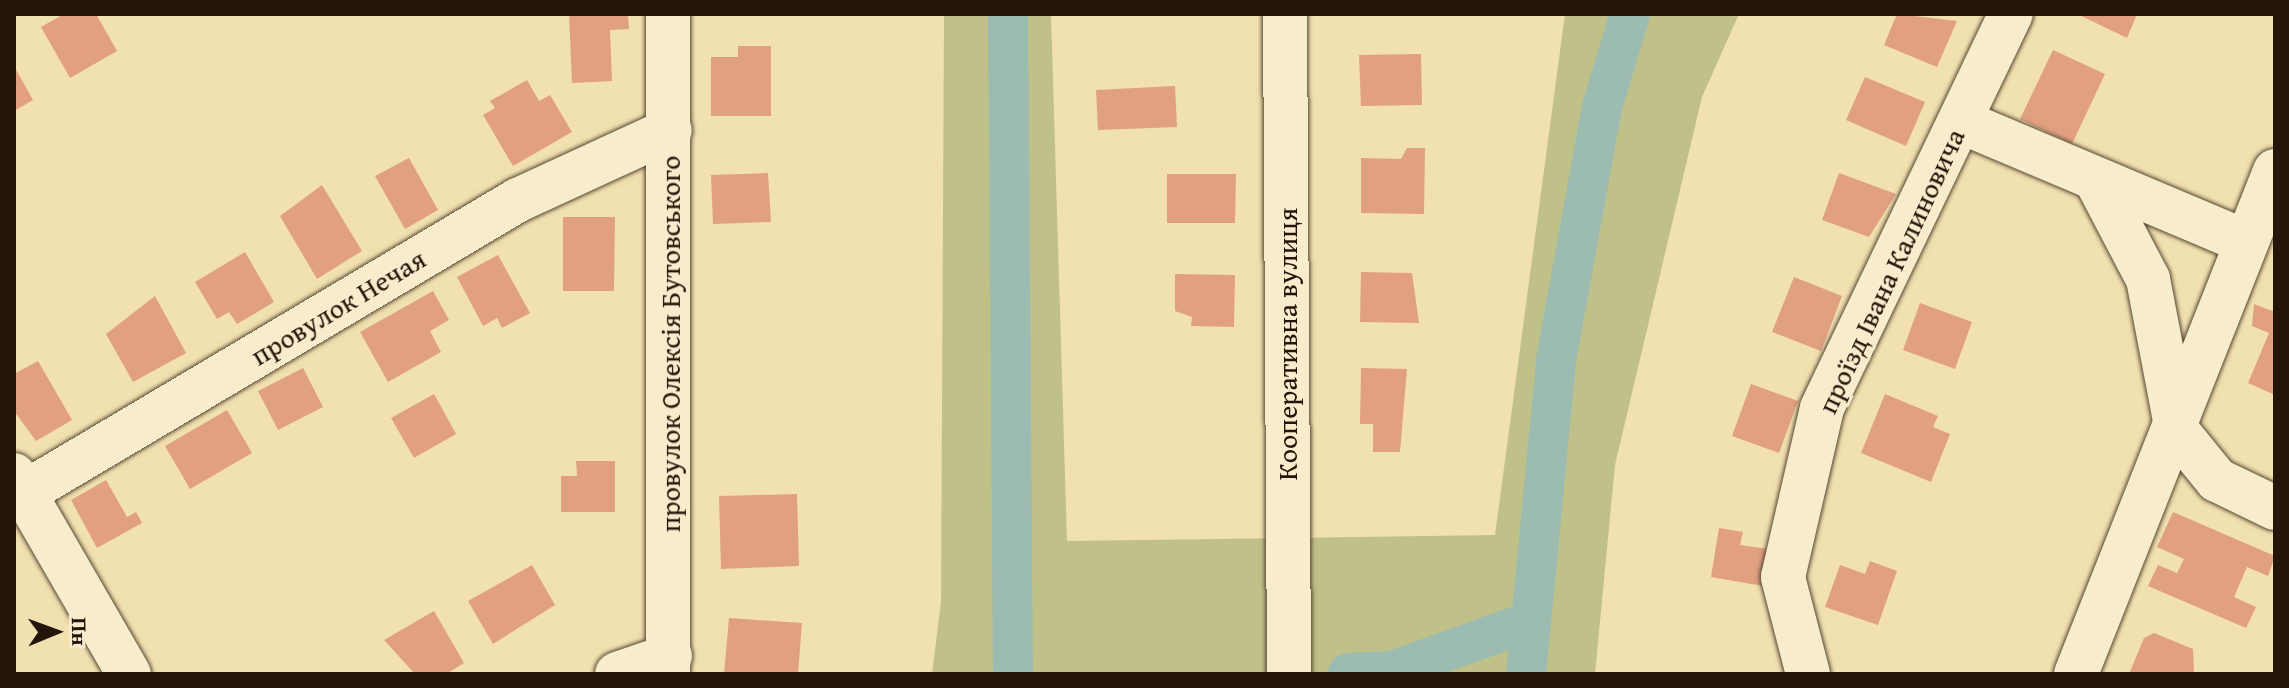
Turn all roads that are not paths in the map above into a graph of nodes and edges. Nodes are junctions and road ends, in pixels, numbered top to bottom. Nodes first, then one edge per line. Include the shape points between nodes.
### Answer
1 (668, 14) edge
2 (1285, 14) edge
3 (2011, 14) edge
4 (1962, 122) junction
5 (670, 130) junction
6 (2275, 171) edge
7 (2096, 180) junction
8 (2244, 241) junction
9 (2177, 431) junction
10 (17, 489) edge
11 (2275, 508) edge
12 (669, 665) edge
13 (1817, 671) edge
14 (129, 674) edge
15 (617, 674) edge
16 (1289, 674) edge
17 (2076, 674) edge

1 - 5 street, провулок Олексія Бутовського
2 - 16 street, Кооперативна вулиця
3 - 4 street, проїзд Івана Калиновича
4 - 7 street
4 - 13 street, проїзд Івана Калиновича via 1822,408 1783,577
5 - 10 street, провулок Нечая via 518,200
5 - 12 street, провулок Олексія Бутовського
6 - 8 street
7 - 8 street
7 - 9 street via 2148,279
8 - 9 street
9 - 11 street via 2217,480
9 - 17 street
10 - 14 street
12 - 15 street

